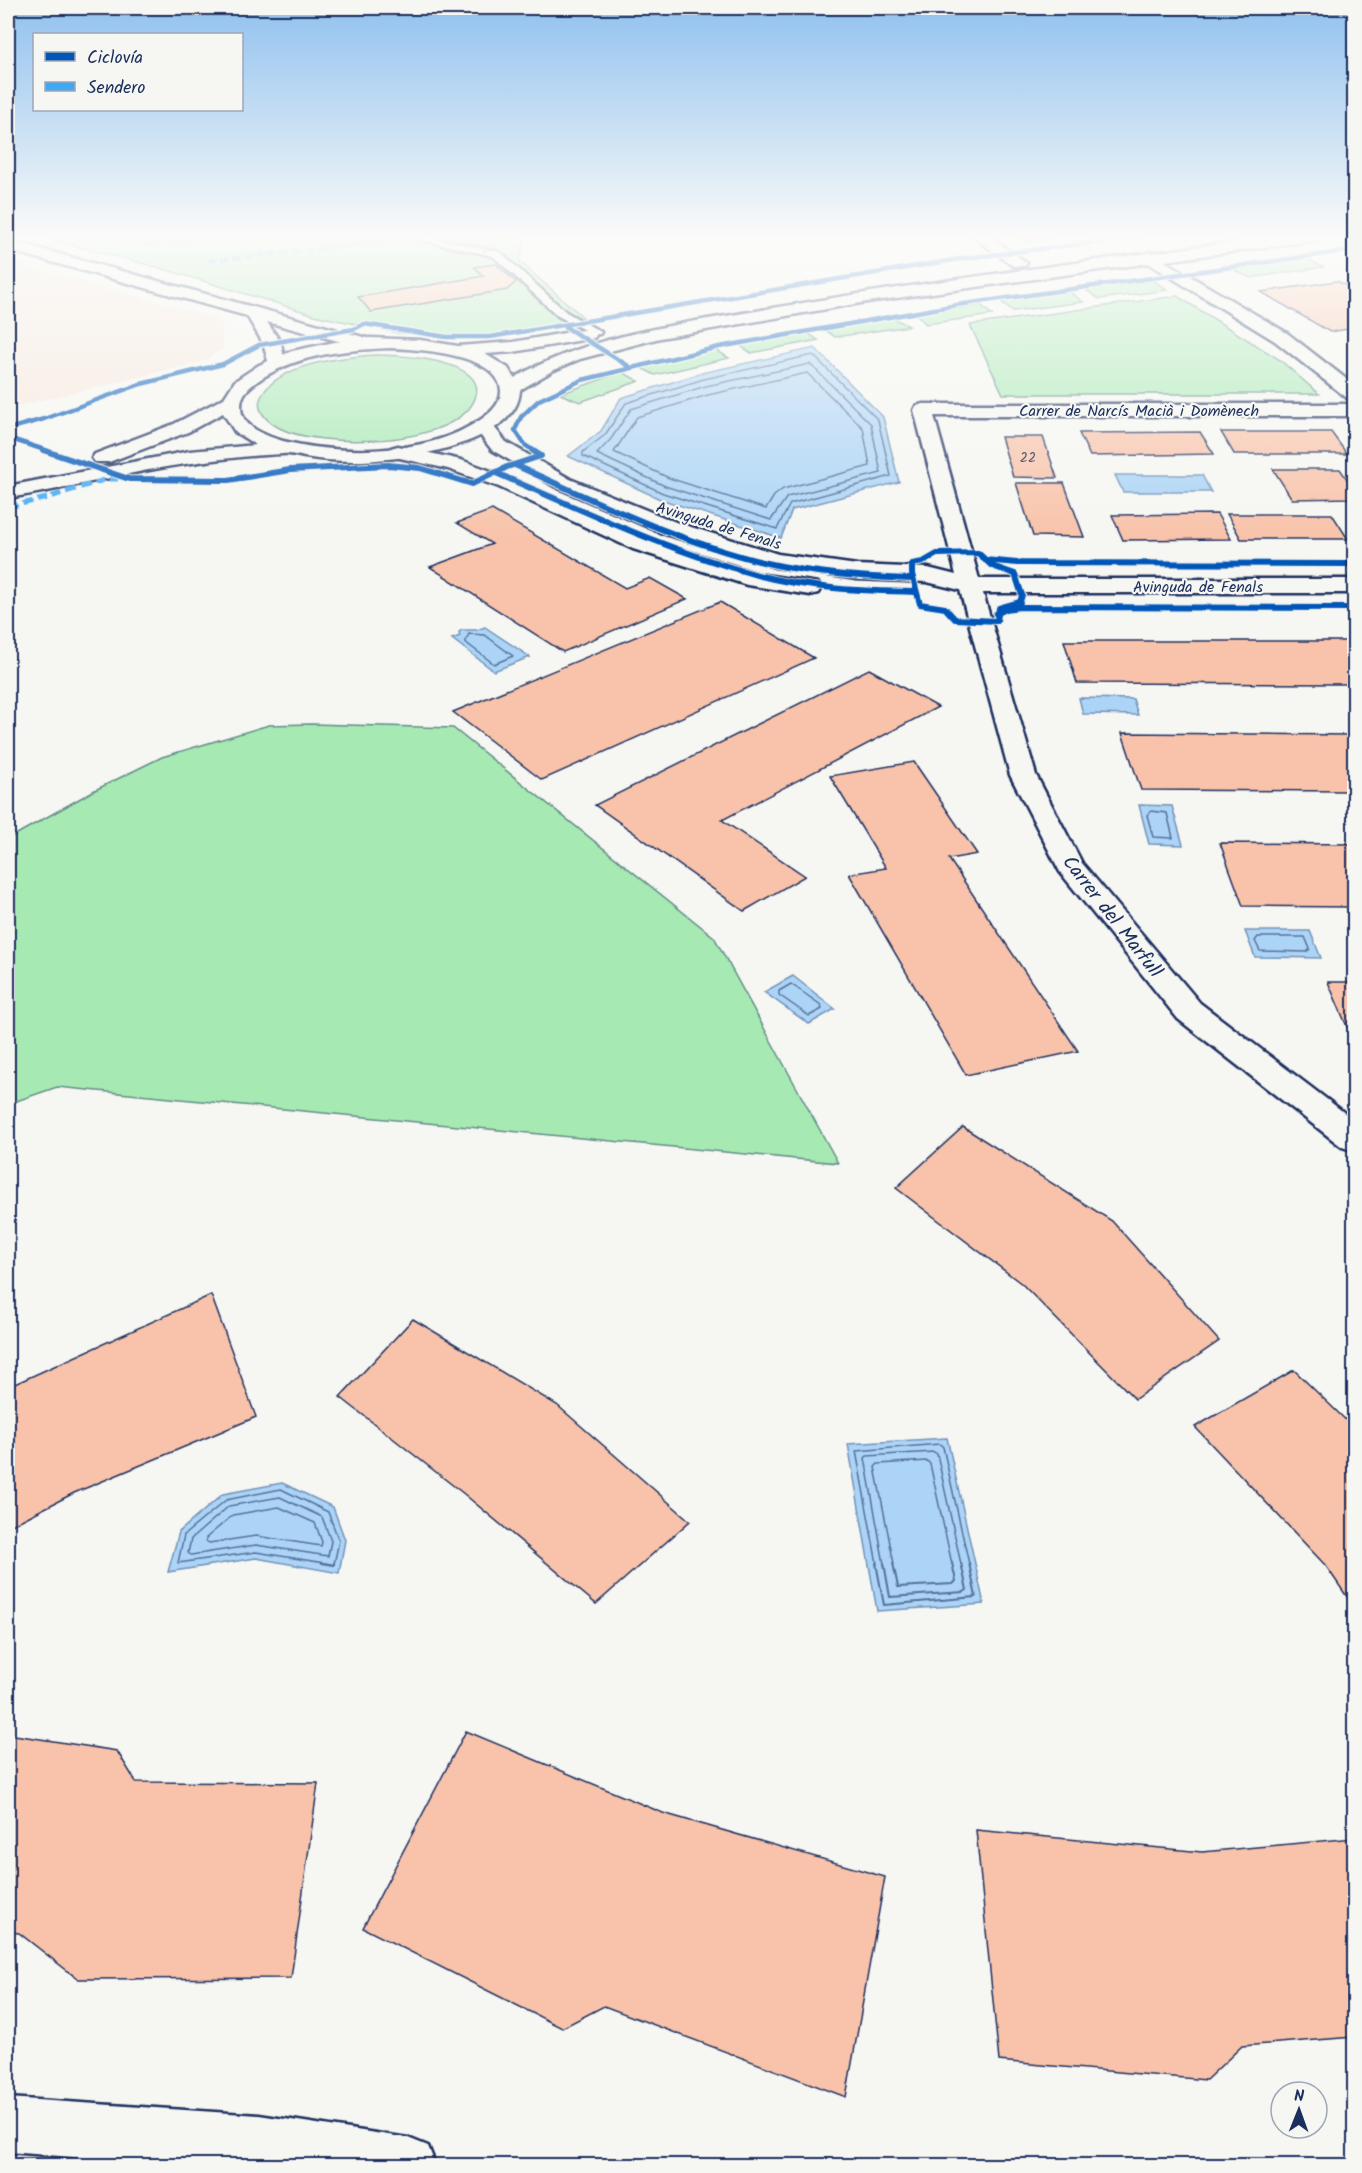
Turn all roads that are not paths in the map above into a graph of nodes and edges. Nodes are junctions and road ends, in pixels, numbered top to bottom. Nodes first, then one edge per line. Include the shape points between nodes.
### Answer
1 (268, 336) edge
2 (341, 336) edge
3 (577, 336) edge
4 (646, 336) edge
5 (1279, 336) edge
6 (368, 344) junction
7 (457, 351) junction
8 (276, 364) junction
9 (510, 388) junction
10 (1354, 394) edge
11 (232, 401) junction
12 (923, 410) joint
13 (1354, 410) edge
14 (483, 426) junction
15 (284, 448) junction
16 (398, 452) junction
17 (15, 490) edge
18 (970, 586) junction
19 (1354, 586) edge
20 (1354, 1138) edge
21 (8, 2125) edge
22 (408, 2166) edge

1 - 8 street
2 - 6 street
3 - 7 street
4 - 9 street via 574,355
5 - 10 street via 1329,371
6 - 7 street via 420,345
6 - 8 street via 314,352
7 - 9 street via 497,368
8 - 11 street via 244,383
9 - 14 street via 503,410
11 - 15 street via 234,418 242,428
11 - 17 street via 181,428
12 - 13 street, Carrer de Narcís Macià i Domènech
12 - 18 street, Carrer del Marfull
14 - 16 street via 445,442
14 - 18 street, Avinguda de Fenals via 500,446 563,483 670,528 775,560 857,572 927,575
15 - 16 street via 343,455
15 - 17 street via 190,457
16 - 18 street, Avinguda de Fenals via 454,464 641,544 755,580 842,593 917,596 934,596
18 - 19 street, Avinguda de Fenals
18 - 20 street, Carrer del Marfull via 1023,775 1070,866 1189,1011
21 - 22 street via 259,2143

